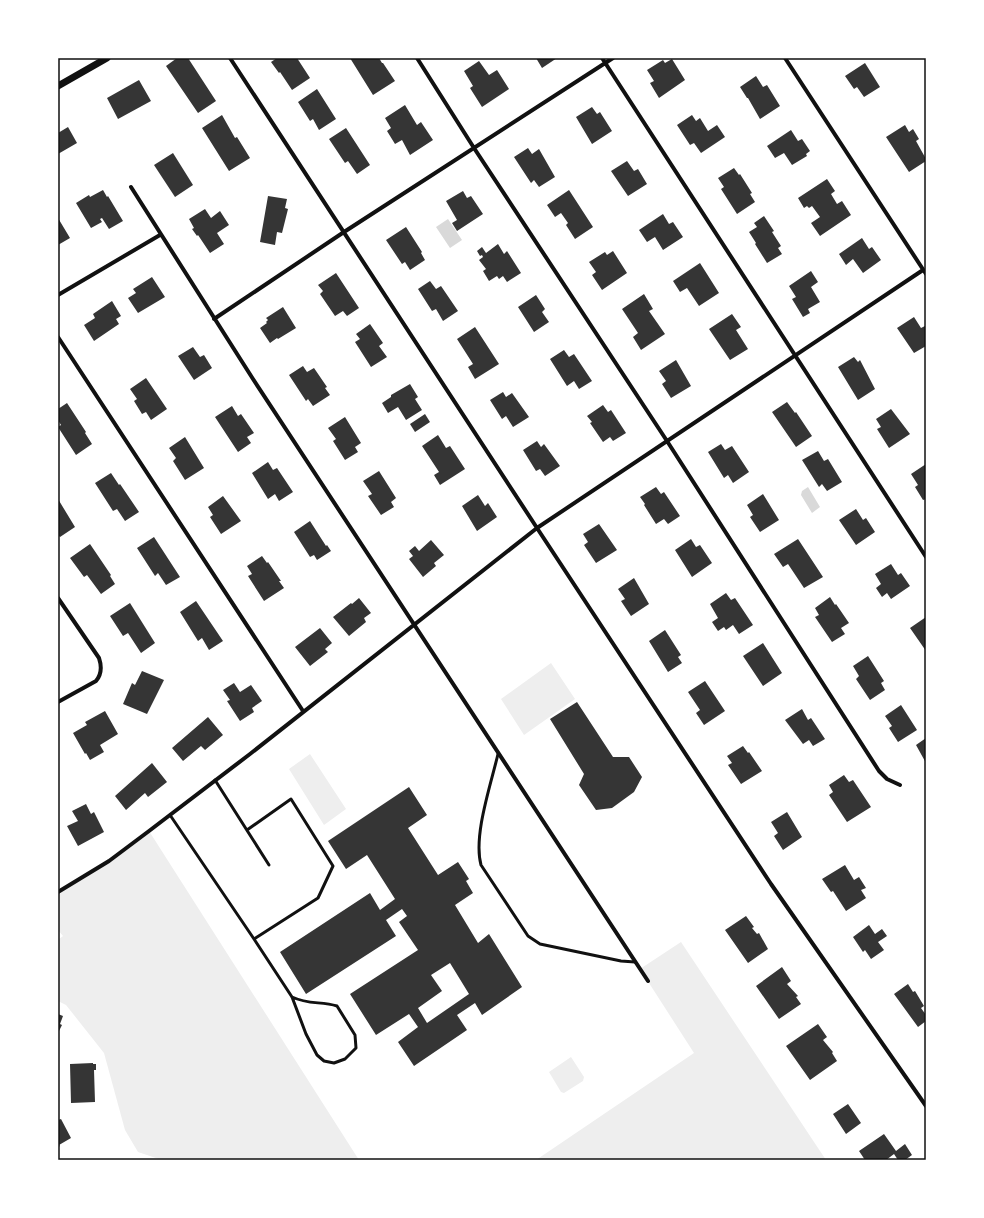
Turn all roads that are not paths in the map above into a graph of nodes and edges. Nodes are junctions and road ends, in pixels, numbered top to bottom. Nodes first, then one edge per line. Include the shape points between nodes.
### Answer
1 (107, 58) edge
2 (230, 58) edge
3 (417, 58) edge
4 (602, 58) edge
5 (613, 58) edge
6 (785, 58) edge
7 (605, 63) junction
8 (59, 83) edge
9 (474, 148) junction
10 (131, 187) dead end
11 (344, 232) junction
12 (160, 235) junction
13 (925, 272) edge
14 (58, 295) edge
15 (214, 319) junction
16 (58, 337) edge
17 (796, 356) junction
18 (667, 441) junction
19 (537, 528) junction
20 (926, 557) edge
21 (58, 598) edge
22 (414, 625) junction
23 (58, 702) edge
24 (303, 711) junction
25 (498, 754) junction
26 (216, 780) junction
27 (900, 785) dead end
28 (170, 815) junction
29 (247, 830) junction
30 (269, 865) dead end
31 (58, 892) edge
32 (254, 939) junction
33 (635, 962) junction
34 (648, 981) dead end
35 (292, 997) junction
36 (926, 1106) edge

1 - 8 street
2 - 11 street
3 - 9 street
4 - 7 street
5 - 7 street
6 - 13 street
7 - 9 street
7 - 17 street
9 - 11 street
9 - 18 street
10 - 12 street
11 - 15 street
11 - 19 street
12 - 14 street
12 - 15 street
13 - 17 street
15 - 22 street
16 - 24 street
17 - 18 street
17 - 20 street
18 - 19 street
18 - 27 street via 879,771 887,779
19 - 22 street
19 - 36 street via 771,884
21 - 23 street via 101,664 100,676 96,681
22 - 24 street
22 - 25 street
24 - 26 street
25 - 33 street
25 - 33 lane via 480,827 478,855 528,936 540,944 621,962
26 - 28 street
26 - 29 lane
28 - 31 street via 109,861
28 - 32 lane
29 - 30 lane
29 - 32 lane via 291,799 333,866 318,898
32 - 35 lane
33 - 34 street
35 - 35 lane via 306,1034 317,1055 324,1061 334,1063 345,1059 356,1048 355,1035 338,1006 306,1002

